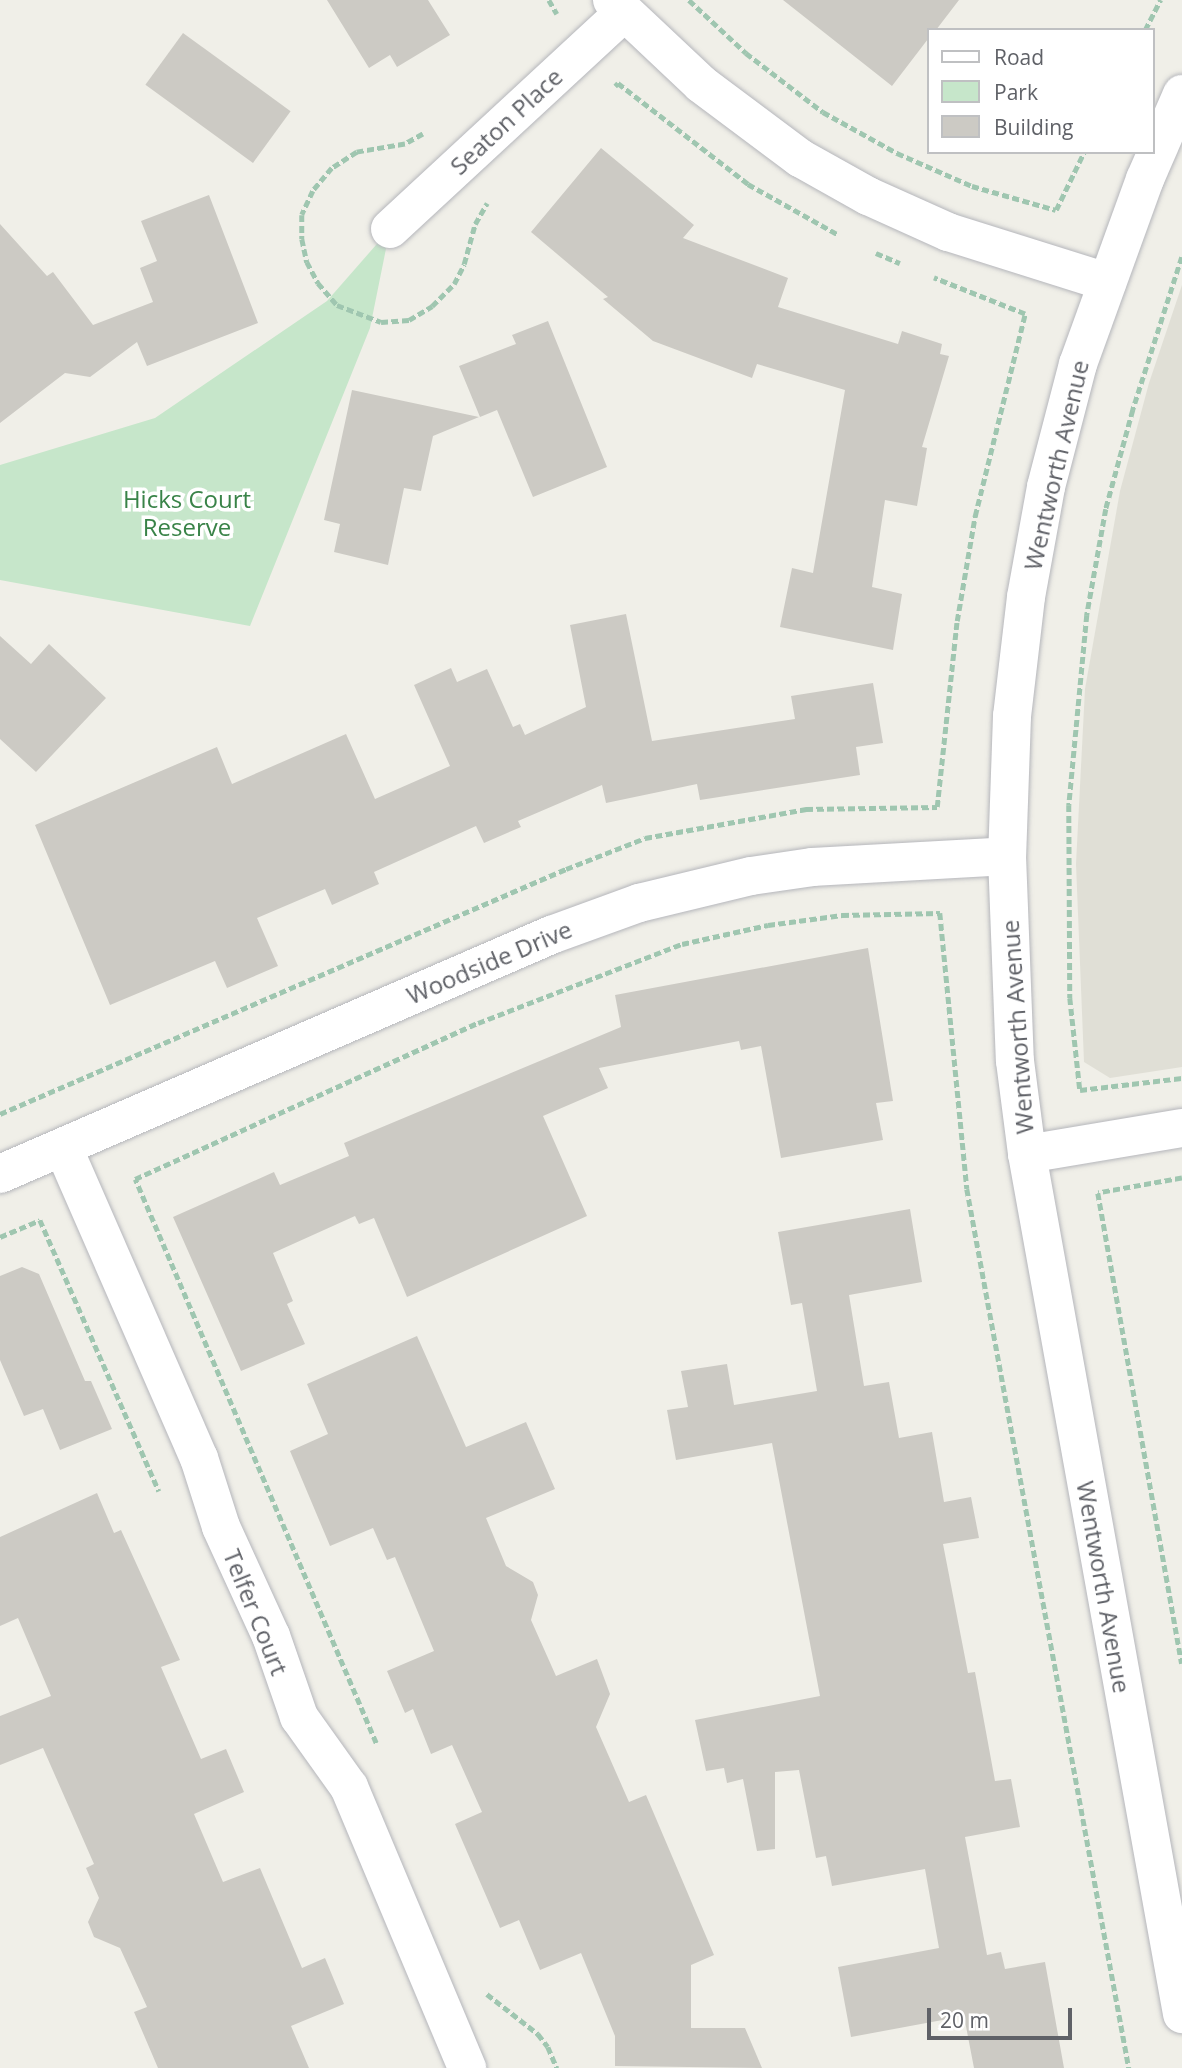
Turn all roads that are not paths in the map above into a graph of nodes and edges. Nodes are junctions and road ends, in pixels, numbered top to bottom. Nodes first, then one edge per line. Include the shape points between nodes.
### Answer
1 (617, 6) edge
2 (1182, 94) edge
3 (390, 229) dead end
4 (1107, 282) junction
5 (1007, 856) junction
6 (1182, 1128) edge
7 (62, 1147) junction
8 (1027, 1154) junction
9 (0, 1174) edge
10 (1182, 2014) edge
11 (467, 2068) edge

1 - 3 street, Seaton Place
1 - 4 street via 701,84 800,158 868,196 948,232
2 - 4 street, Wentworth Avenue
4 - 5 street, Wentworth Avenue via 1078,364 1046,486 1026,597 1012,716
5 - 7 street, Woodside Drive via 800,869 639,903 551,935
5 - 8 street, Wentworth Avenue via 1015,1060
6 - 8 street
7 - 9 street, Woodside Drive
7 - 11 street, Telfer Court via 199,1458 221,1527 271,1636 299,1717 349,1787
8 - 10 street, Wentworth Avenue

